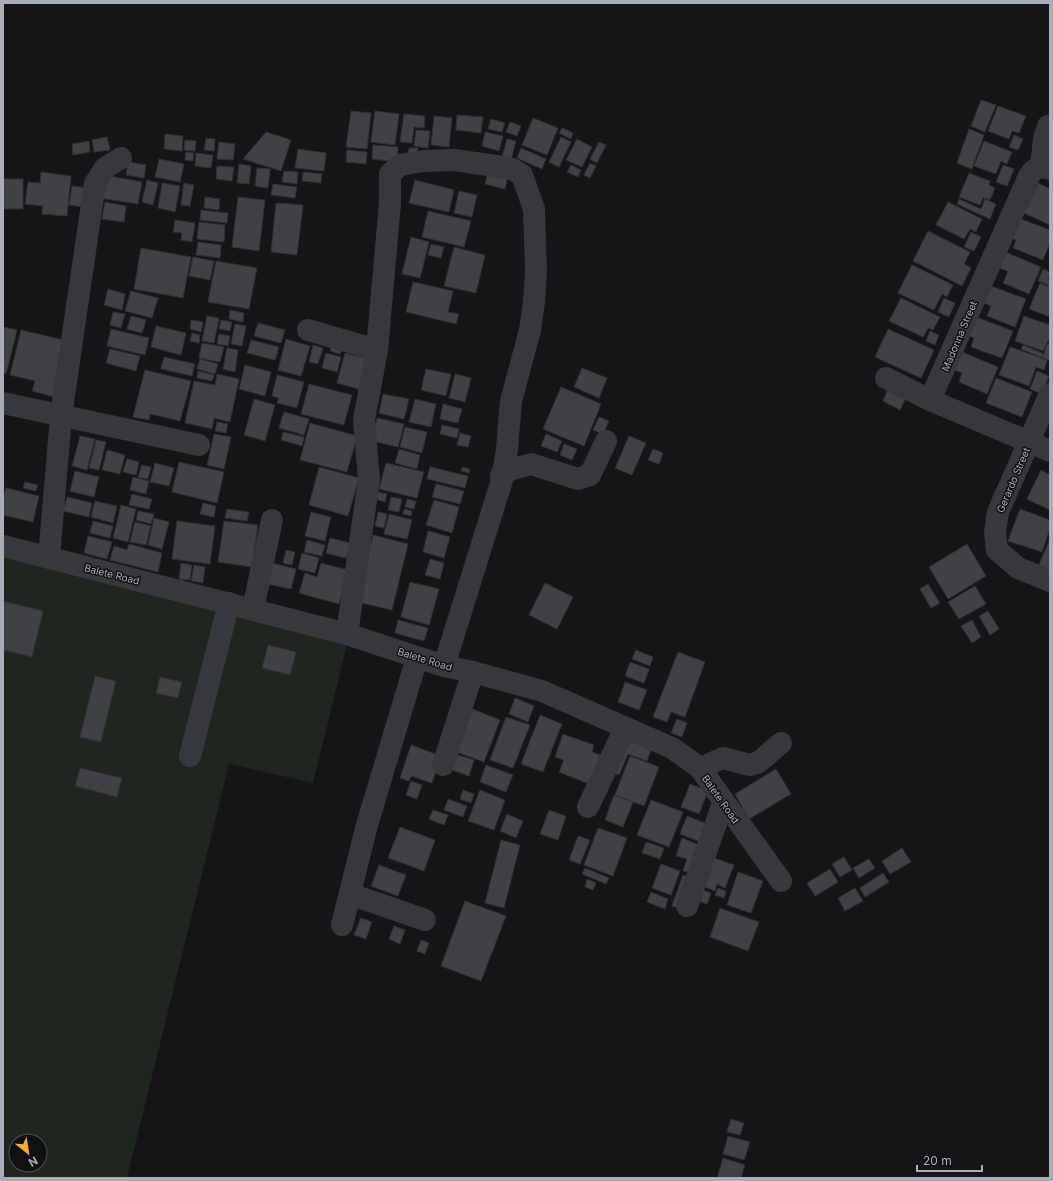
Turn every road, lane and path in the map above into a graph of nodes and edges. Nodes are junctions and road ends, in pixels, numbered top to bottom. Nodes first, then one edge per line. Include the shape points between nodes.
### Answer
1 (1048, 126) dead end
2 (121, 158) dead end
3 (1045, 168) edge
4 (308, 330) dead end
5 (376, 350) junction
6 (886, 378) dead end
7 (1050, 394) edge
8 (930, 400) junction
9 (3, 403) edge
10 (61, 416) junction
11 (606, 441) dead end
12 (1029, 442) junction
13 (199, 445) dead end
14 (1050, 451) edge
15 (502, 475) junction
16 (272, 520) dead end
17 (3, 546) edge
18 (49, 558) junction
19 (1050, 581) edge
20 (229, 603) junction
21 (253, 609) junction
22 (347, 634) junction
23 (417, 658) junction
24 (444, 666) junction
25 (473, 672) junction
26 (625, 728) junction
27 (781, 743) dead end
28 (190, 756) dead end
29 (443, 765) dead end
30 (700, 768) junction
31 (723, 802) junction
32 (588, 807) dead end
33 (781, 881) dead end
34 (350, 894) junction
35 (687, 906) dead end
36 (425, 920) dead end
37 (342, 925) dead end

1 - 3 street via 1044,139
2 - 10 street via 105,168 95,183
3 - 8 street, Madonna Street via 1033,170 1028,176
4 - 5 street
5 - 15 street via 390,203 390,174 400,165 454,160 503,167 522,175 534,210 534,302 530,330 511,401
5 - 22 street via 364,420 369,479
6 - 8 street
7 - 12 street
8 - 12 street
9 - 10 street
10 - 13 street
10 - 18 street
11 - 15 street via 590,475 583,479 578,480 531,464
12 - 14 street
12 - 19 street, Gerardo Street via 998,512 995,533 997,550 1018,568
15 - 24 street
16 - 21 street
17 - 18 street, Balete Road
18 - 20 street, Balete Road
20 - 21 street, Balete Road
20 - 28 street
21 - 22 street, Balete Road
22 - 23 street, Balete Road
23 - 24 street, Balete Road
23 - 34 street via 367,826
24 - 25 street, Balete Road
25 - 26 street, Balete Road via 542,691
25 - 29 street
26 - 30 street, Balete Road via 672,748
26 - 32 street
27 - 30 street via 759,762 750,765 723,758
30 - 31 street, Balete Road
31 - 33 street, Balete Road
31 - 35 street
34 - 36 street
34 - 37 street

